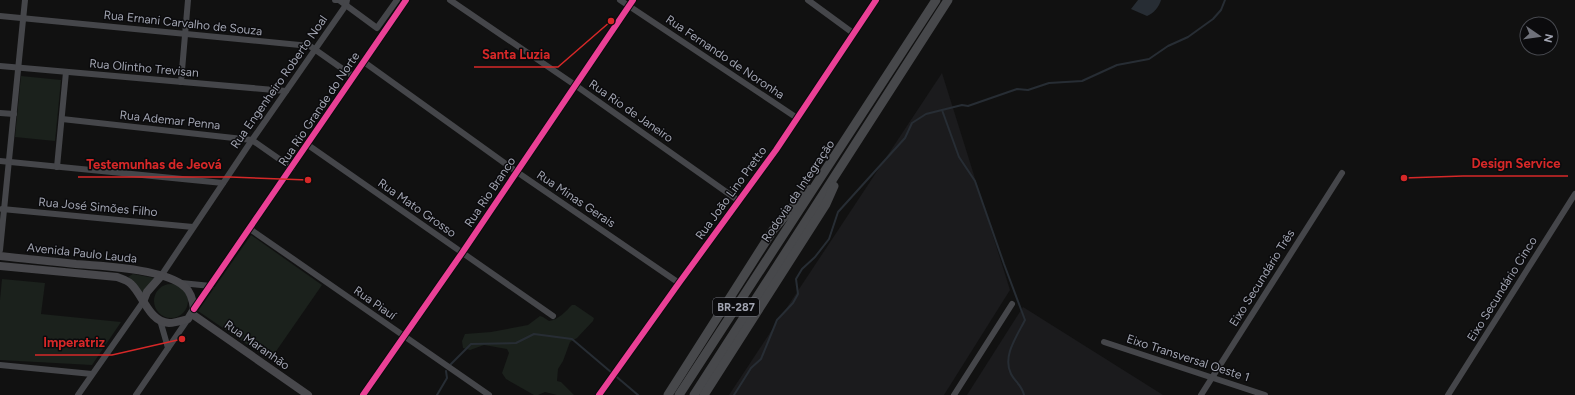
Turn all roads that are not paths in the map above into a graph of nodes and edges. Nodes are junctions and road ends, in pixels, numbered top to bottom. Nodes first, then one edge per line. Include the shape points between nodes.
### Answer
1 (25, 0) edge
2 (188, 0) edge
3 (335, 0) edge
4 (397, 0) edge
5 (406, 0) edge
6 (450, 0) edge
7 (620, 0) edge
8 (633, 0) edge
9 (808, 0) edge
10 (876, 0) edge
11 (936, 0) edge
12 (948, 0) edge
13 (346, 3) edge
14 (629, 6) junction
15 (0, 16) edge
16 (23, 18) junction
17 (853, 33) junction
18 (185, 34) junction
19 (315, 50) junction
20 (364, 62) junction
21 (0, 66) edge
22 (18, 68) junction
23 (66, 72) junction
24 (354, 77) junction
25 (181, 82) junction
26 (575, 85) junction
27 (286, 91) junction
28 (0, 113) edge
29 (14, 114) junction
30 (797, 118) junction
31 (62, 119) junction
32 (252, 140) junction
33 (308, 145) junction
34 (0, 161) edge
35 (9, 162) junction
36 (831, 162) junction
37 (57, 167) junction
38 (292, 168) junction
39 (841, 168) junction
40 (517, 172) junction
41 (1342, 173) dead end
42 (223, 183) junction
43 (1575, 194) edge
44 (738, 201) junction
45 (2, 209) edge
46 (193, 227) junction
47 (250, 230) junction
48 (0, 250) edge
49 (462, 253) junction
50 (0, 256) edge
51 (0, 266) edge
52 (161, 276) junction
53 (179, 283) junction
54 (679, 283) junction
55 (211, 286) junction
56 (143, 302) junction
57 (1012, 304) dead end
58 (191, 314) junction
59 (554, 316) dead end
60 (160, 320) junction
61 (404, 336) junction
62 (1104, 342) dead end
63 (168, 348) junction
64 (0, 365) edge
65 (92, 374) junction
66 (1213, 377) junction
67 (78, 395) edge
68 (136, 395) edge
69 (308, 395) edge
70 (363, 395) edge
71 (489, 395) edge
72 (599, 395) edge
73 (668, 395) edge
74 (679, 395) edge
75 (694, 395) edge
76 (704, 395) edge
77 (954, 395) edge
78 (1201, 395) edge
79 (1265, 395) edge
80 (1448, 395) edge

1 - 16 street
2 - 18 street
3 - 13 street
4 - 13 street via 377,28
5 - 20 street, Rua Rio Grande do Norte
6 - 26 street, Rua Rio de Janeiro
7 - 14 street, Rua Fernando de Noronha
8 - 14 street, Rua Rio Branco
9 - 17 street
10 - 17 street, Rua João Lino Pretto
11 - 36 highway, Rodovia da Integração / BR-287
12 - 39 highway, Rodovia da Integração / BR-287
13 - 19 street, Rua Engenheiro Roberto Noal
14 - 26 street, Rua Rio Branco
14 - 30 street, Rua Fernando de Noronha
15 - 16 street, Rua Ernani Carvalho de Souza
16 - 18 street, Rua Ernani Carvalho de Souza
16 - 22 street
17 - 30 street, Rua João Lino Pretto
18 - 19 street, Rua Ernani Carvalho de Souza via 310,46
18 - 25 street
19 - 24 street, Rua Ernani Carvalho de Souza
19 - 27 street, Rua Engenheiro Roberto Noal
20 - 24 street, Rua Rio Grande do Norte
20 - 40 street, Rua Minas Gerais
21 - 22 street, Rua Olintho Trevisan
22 - 23 street, Rua Olintho Trevisan
22 - 29 street
23 - 25 street, Rua Olintho Trevisan
23 - 31 street
24 - 33 street, Rua Rio Grande do Norte
25 - 27 street, Rua Olintho Trevisan
26 - 40 street, Rua Rio Branco
26 - 44 street, Rua Rio de Janeiro
27 - 32 street, Rua Engenheiro Roberto Noal
28 - 29 street
29 - 35 street
30 - 44 street, Rua João Lino Pretto
31 - 32 street, Rua Ademar Penna
31 - 37 street
32 - 38 street, Rua Ademar Penna
32 - 42 street, Rua Engenheiro Roberto Noal
33 - 38 street, Rua Rio Grande do Norte
33 - 49 street, Rua Mato Grosso
34 - 35 street
35 - 37 street
35 - 45 street
36 - 73 highway, BR-287 via 774,230
36 - 74 highway, Rodovia da Integração / BR-287
37 - 42 street
38 - 47 street, Rua Rio Grande do Norte
39 - 75 highway, Rodovia da Integração / BR-287
39 - 76 highway, BR-287 via 826,204
40 - 49 street, Rua Rio Branco
40 - 54 street, Rua Minas Gerais
41 - 66 street, Eixo Secundário Três
42 - 46 street, Rua Engenheiro Roberto Noal
43 - 80 street, Eixo Secundário Cinco
44 - 54 street, Rua João Lino Pretto
45 - 46 street, Rua José Simões Filho
45 - 48 street
46 - 52 street, Rua Engenheiro Roberto Noal
47 - 55 street, Rua Rio Grande do Norte
47 - 61 street, Rua Piauí
49 - 59 street, Rua Mato Grosso
49 - 61 street, Rua Rio Branco
50 - 52 main road, Avenida Paulo Lauda via 138,270
51 - 56 main road, Avenida Paulo Lauda via 117,277 131,284
52 - 53 main road
52 - 56 main road via 147,292
53 - 55 street
53 - 58 main road via 190,294
54 - 72 street, Rua João Lino Pretto
55 - 58 street, Rua Rio Grande do Norte
56 - 60 main road
56 - 65 street
57 - 77 street
58 - 60 main road via 167,323
58 - 63 street, Rua Rio Grande do Norte
58 - 69 main road, Rua Maranhão
60 - 63 street
61 - 70 street, Rua Rio Branco
61 - 71 street, Rua Piauí
62 - 66 street, Eixo Transversal Oeste 1
63 - 68 street, Rua Rio Grande do Norte
64 - 65 street
65 - 67 street
66 - 78 street, Eixo Secundário Três
66 - 79 street, Eixo Transversal Oeste 1

